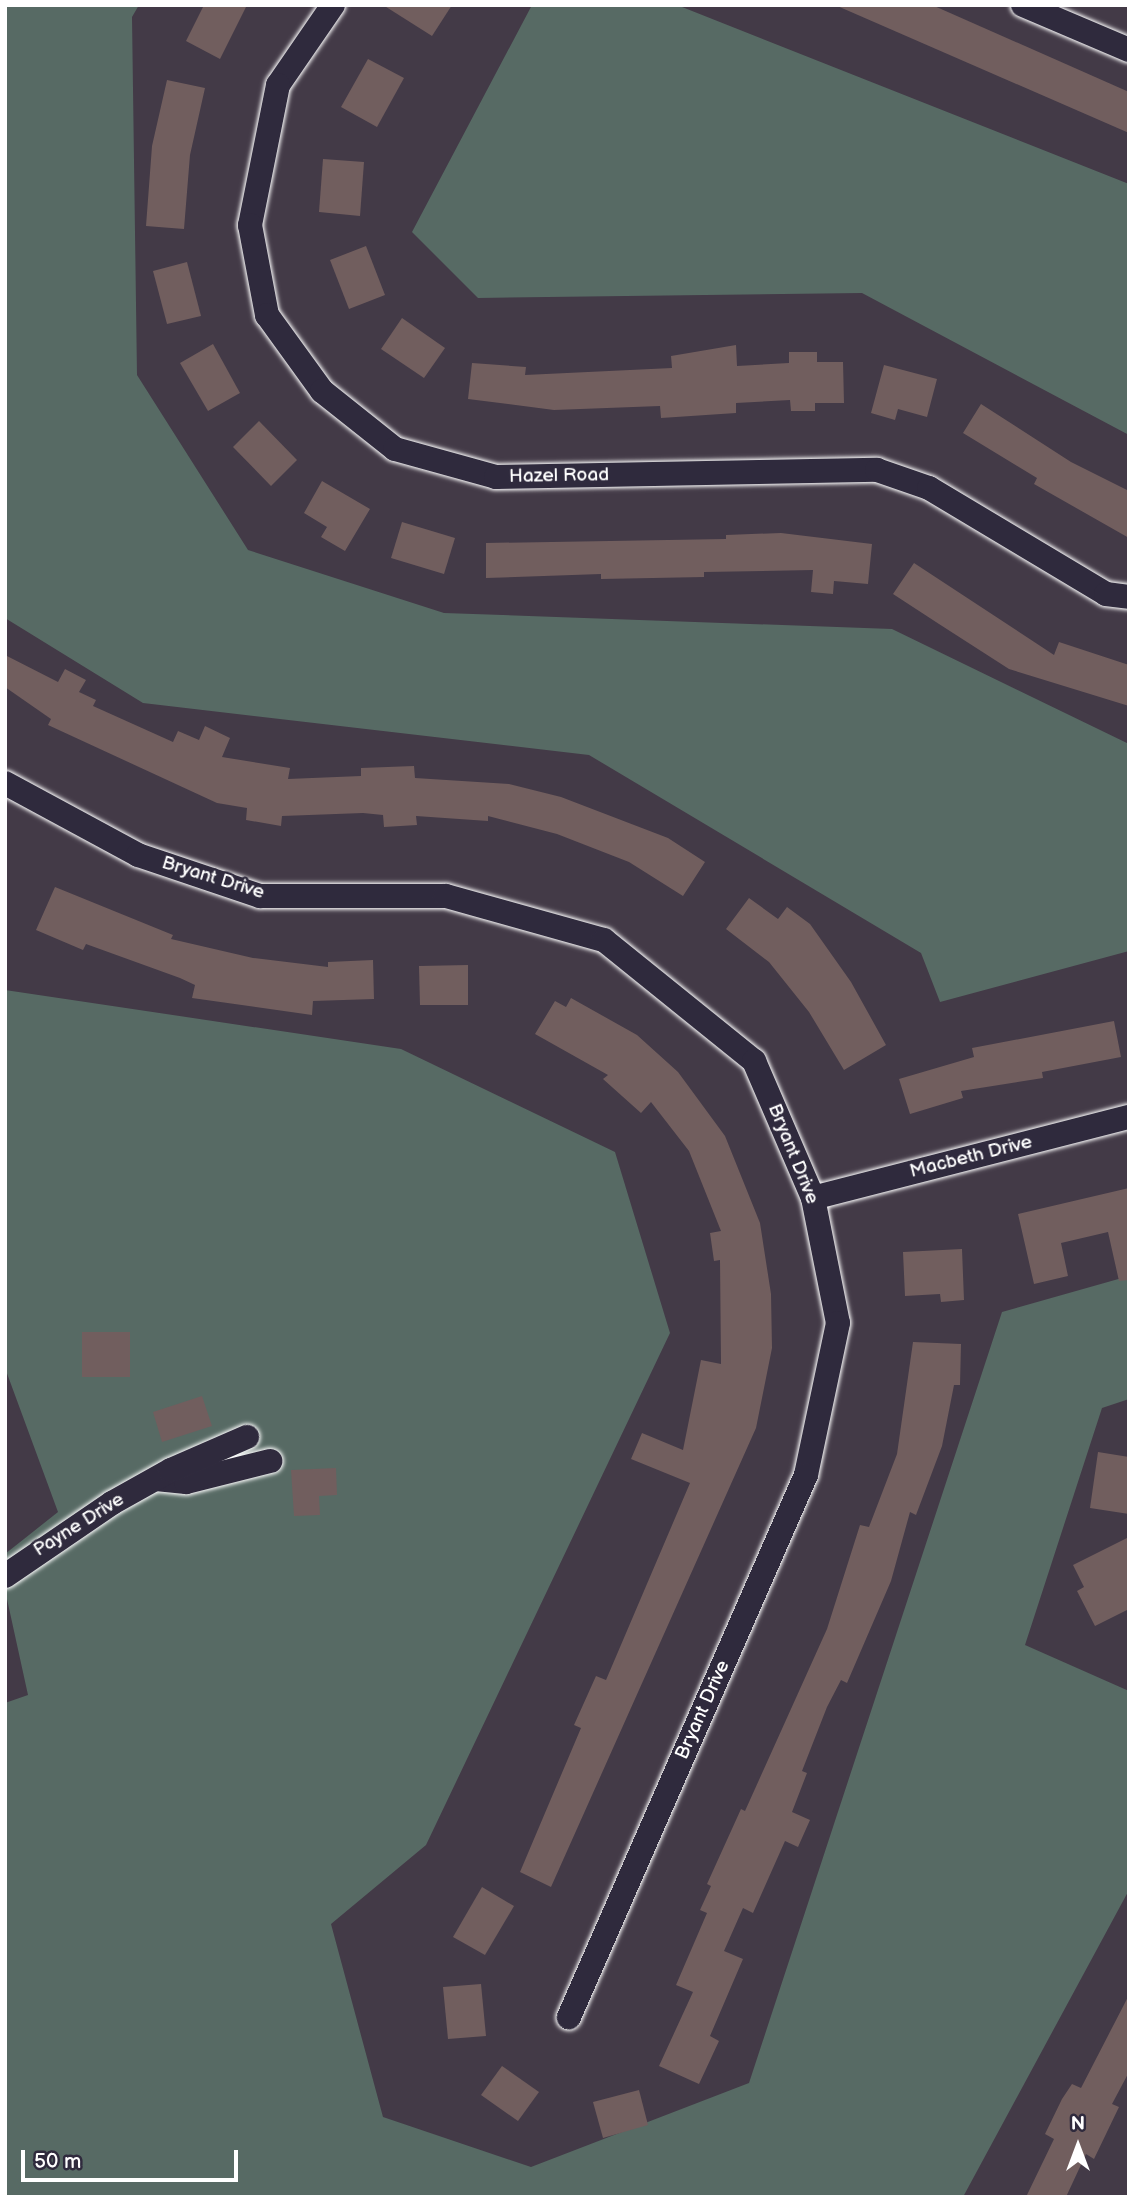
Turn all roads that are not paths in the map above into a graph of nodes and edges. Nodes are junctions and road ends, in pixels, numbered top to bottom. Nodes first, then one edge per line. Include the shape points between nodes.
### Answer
1 (332, 5) edge
2 (1023, 5) edge
3 (1129, 50) edge
4 (1129, 597) edge
5 (5, 783) edge
6 (1129, 1117) edge
7 (813, 1198) junction
8 (247, 1437) dead end
9 (270, 1461) dead end
10 (156, 1479) junction
11 (5, 1576) edge
12 (569, 2017) dead end

1 - 4 street, Hazel Road via 278,85 250,225 267,315 322,391 395,449 496,477 877,470 929,488 1106,594
2 - 3 street
5 - 7 street, Bryant Drive via 138,855 260,896 446,896 604,940 754,1061
6 - 7 street, Macbeth Drive
7 - 12 street, Bryant Drive via 838,1323 806,1475
8 - 10 street, Payne Drive
9 - 10 street via 186,1482
10 - 11 street, Payne Drive via 61,1535

